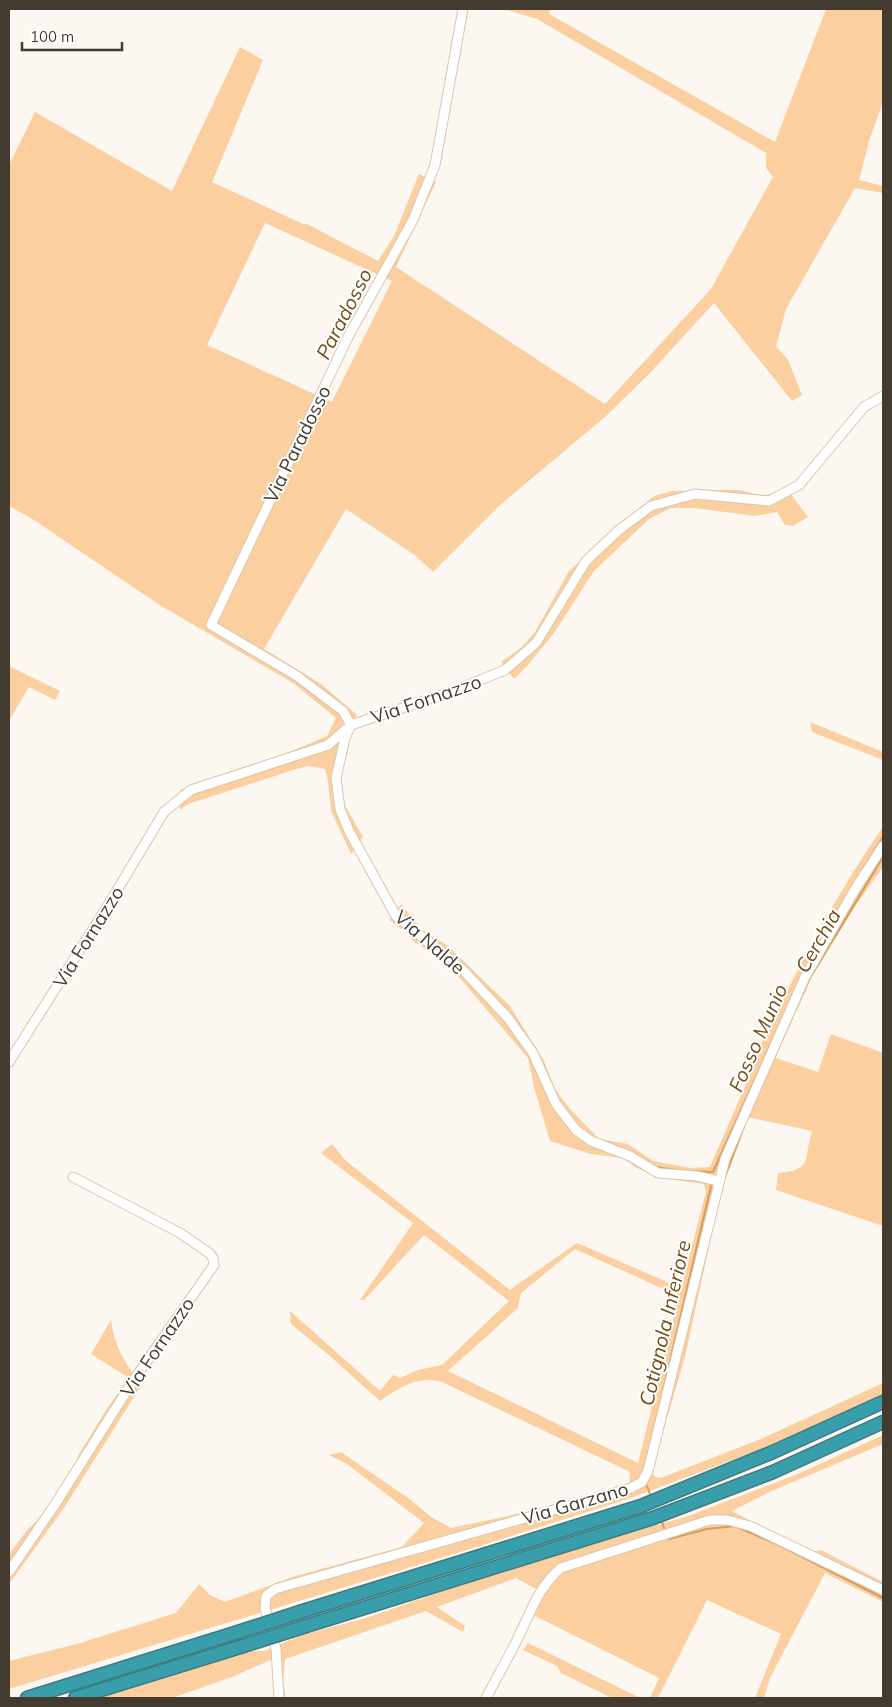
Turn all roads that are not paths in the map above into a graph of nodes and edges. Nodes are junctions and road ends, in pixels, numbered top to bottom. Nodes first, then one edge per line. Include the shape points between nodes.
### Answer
1 (463, 9) edge
2 (883, 396) edge
3 (351, 725) junction
4 (883, 846) edge
5 (9, 1062) edge
6 (73, 1177) dead end
7 (718, 1181) junction
8 (883, 1402) edge
9 (883, 1422) edge
10 (9, 1572) edge
11 (883, 1590) edge
12 (27, 1698) edge
13 (75, 1698) edge
14 (279, 1698) edge
15 (486, 1698) edge

1 - 3 street, Via Paradosso via 435,165 413,220 348,337 211,625 297,676 343,711
2 - 3 street, Via Fornazzo via 864,407 799,484 769,501 696,494 651,506 586,561 536,643 505,670 451,692
3 - 5 street, Via Fornazzo via 328,745 191,790 164,812
3 - 7 street, Via Nalde via 344,738 336,778 340,809 396,916 462,969 524,1037 556,1104 576,1130 591,1141 630,1156 658,1173
4 - 7 street, Via Garzano via 805,978
6 - 10 street, Via Fornazzo via 180,1233 210,1253 214,1265 128,1389
7 - 14 street, Via Garzano via 648,1471 642,1482 631,1488 275,1589 266,1596 265,1608 276,1649
8 - 12 highway, bridge via 641,1506
9 - 13 highway, bridge via 773,1472 653,1518
11 - 15 street via 750,1526 728,1520 710,1520 561,1568 552,1575 536,1599

